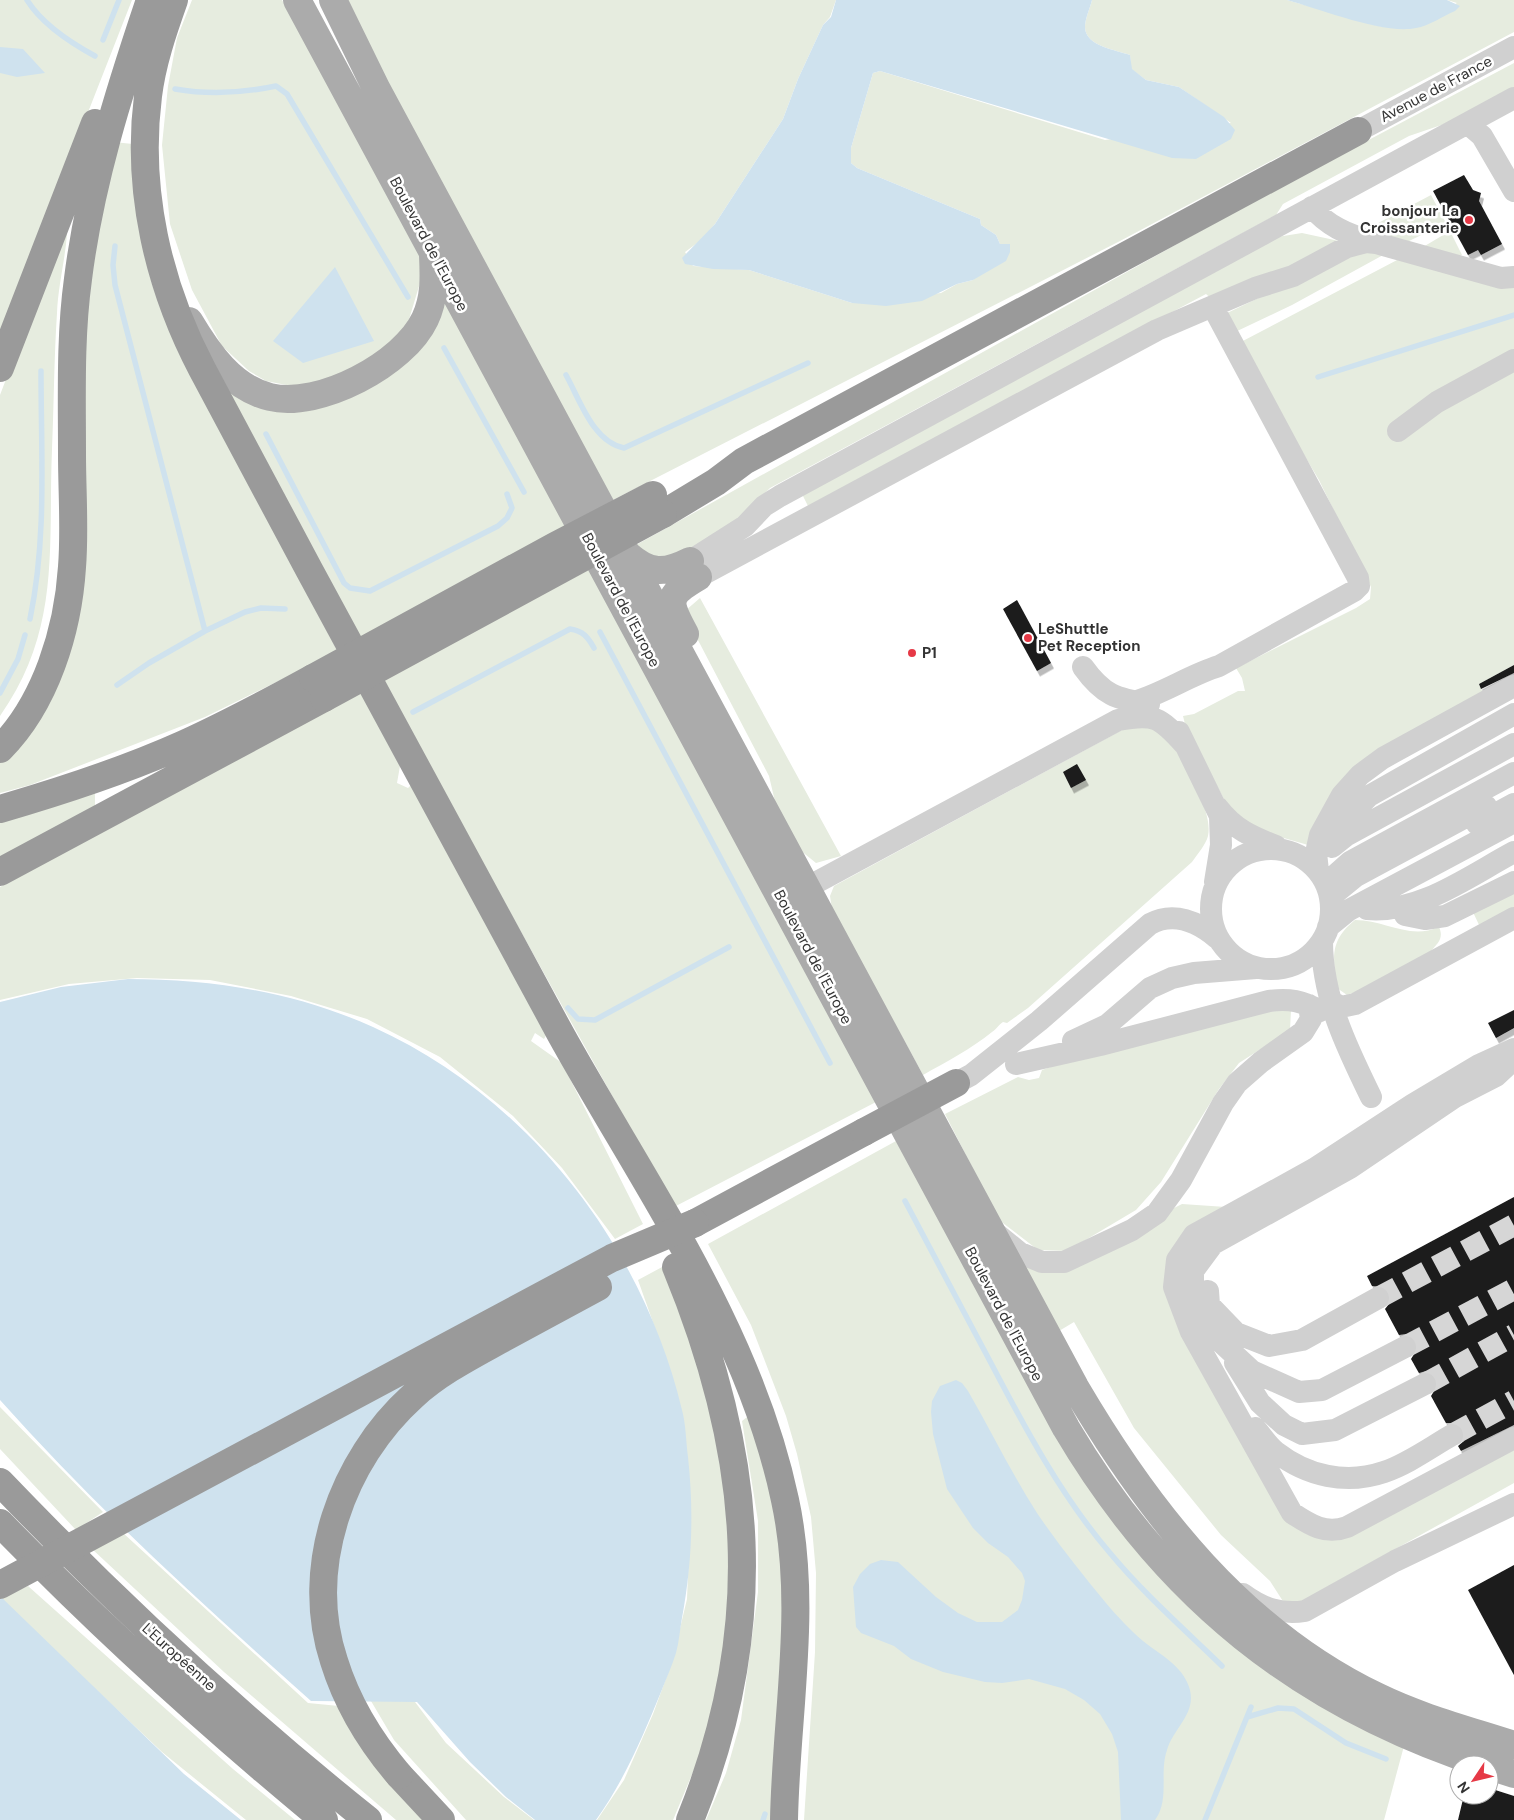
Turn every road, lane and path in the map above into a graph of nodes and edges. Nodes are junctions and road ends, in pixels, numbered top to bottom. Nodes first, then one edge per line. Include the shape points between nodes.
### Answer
1 (149, 0) edge
2 (174, 0) edge
3 (298, 0) edge
4 (333, 0) edge
5 (1514, 47) edge
6 (1514, 98) edge
7 (1468, 124) junction
8 (1358, 131) joint
9 (1514, 190) edge
10 (1312, 207) junction
11 (1376, 243) junction
12 (433, 251) junction
13 (162, 269) junction
14 (1514, 278) edge
15 (1213, 307) junction
16 (1514, 360) edge
17 (0, 368) edge
18 (1398, 430) dead end
19 (628, 555) junction
20 (694, 569) junction
21 (1083, 667) dead end
22 (1514, 686) edge
23 (319, 688) junction
24 (1514, 701) edge
25 (1134, 702) junction
26 (1514, 714) edge
27 (1514, 730) edge
28 (1184, 744) junction
29 (1514, 744) edge
30 (0, 749) edge
31 (1514, 761) edge
32 (1514, 773) edge
33 (1514, 791) edge
34 (1514, 804) edge
35 (1218, 808) junction
36 (0, 809) edge
37 (1336, 817) junction
38 (770, 819) junction
39 (1514, 822) edge
40 (1514, 833) edge
41 (1286, 850) junction
42 (1514, 852) edge
43 (1514, 864) edge
44 (0, 872) edge
45 (1514, 882) edge
46 (806, 888) junction
47 (1214, 888) junction
48 (1328, 896) junction
49 (1374, 910) junction
50 (1406, 915) junction
51 (1514, 918) edge
52 (1218, 938) junction
53 (1264, 968) junction
54 (1320, 1006) junction
55 (562, 1037) junction
56 (1514, 1049) edge
57 (1514, 1058) edge
58 (1016, 1064) junction
59 (963, 1079) junction
60 (1371, 1097) dead end
61 (695, 1223) junction
62 (991, 1229) junction
63 (1378, 1298) tunnel mouth
64 (1405, 1347) tunnel mouth
65 (1228, 1351) junction
66 (1424, 1384) tunnel mouth
67 (1452, 1434) tunnel mouth
68 (1514, 1438) edge
69 (0, 1482) edge
70 (1514, 1504) edge
71 (0, 1523) edge
72 (1193, 1552) junction
73 (0, 1585) edge
74 (1514, 1745) edge
75 (1456, 1755) edge
76 (1499, 1770) edge
77 (1514, 1774) edge
78 (324, 1820) edge
79 (368, 1820) edge
80 (441, 1820) edge
81 (690, 1820) edge
82 (784, 1820) edge

1 - 17 highway via 92,129
1 - 30 highway via 103,150 81,253 72,367 72,568 64,619 42,686
2 - 13 highway via 152,72 144,144 147,196
3 - 12 main road, Boulevard de l'Europe
4 - 19 main road, Boulevard de l'Europe via 361,59
5 - 8 street, Avenue de France
6 - 7 street
7 - 9 street via 1482,136
7 - 10 street
8 - 23 highway, bridge via 744,461 716,482 658,505
10 - 11 street via 1334,227
10 - 20 street via 780,496 764,506
11 - 14 street via 1501,278
11 - 15 street via 1347,247 1293,276 1255,288
12 - 13 main road via 431,302 420,329 408,344 352,381 318,395 292,399 257,392 218,363 184,312
12 - 75 main road, Boulevard de l'Europe via 1061,1420 1099,1482 1134,1530 1189,1590 1271,1659 1365,1717
13 - 55 highway via 178,320 193,352
15 - 20 street via 1157,330
15 - 25 street via 1358,578 1359,586 1220,666
16 - 18 street via 1437,402
19 - 20 main road via 652,570
19 - 38 main road, Boulevard de l'Europe
20 - 38 main road via 675,592 673,607 747,752
21 - 25 street via 1096,686 1113,696
22 - 37 street via 1370,766 1349,786
23 - 36 highway via 92,780
23 - 44 highway
24 - 37 street via 1434,745 1390,764 1358,786
25 - 28 street via 1162,708 1171,714
26 - 37 street
27 - 37 street
28 - 35 street
28 - 46 street via 1167,724 1157,718 1145,716 1118,720
29 - 48 street via 1347,835
31 - 48 street via 1352,848 1337,859
32 - 48 street via 1350,862 1332,878
33 - 48 street via 1356,876
34 - 48 street via 1342,899
35 - 41 street via 1241,832
35 - 47 street via 1222,833
37 - 48 street via 1317,844 1316,853
38 - 46 main road, Boulevard de l'Europe
39 - 48 street
40 - 49 street
41 - 47 street via 1266,848 1238,857 1223,870
41 - 48 street via 1304,858
42 - 49 street via 1415,904
43 - 50 street via 1432,908
45 - 50 street via 1445,916 1425,919
46 - 62 main road, Boulevard de l'Europe
47 - 52 street via 1210,913
48 - 49 street
48 - 53 street via 1303,960 1287,967
48 - 54 street
49 - 50 street
51 - 54 street via 1355,1004
52 - 53 street via 1238,960
52 - 59 street via 1200,926 1178,919 1164,918 1150,924 1039,1021
53 - 54 street via 1298,987
53 - 58 street via 1194,973 1172,978 1150,988 1100,1030
54 - 58 street via 1290,999 1270,1001 1100,1046
54 - 60 street
54 - 62 street via 1303,1032 1237,1083 1181,1180 1157,1213 1132,1230 1064,1262 1042,1262 1020,1253
55 - 81 highway via 677,1270 710,1365 731,1444 742,1548 736,1660 724,1723
55 - 82 highway via 696,1271 744,1369 769,1435 787,1507 795,1579 795,1644
56 - 68 street via 1479,1065 1314,1169 1194,1235 1177,1260 1174,1287 1191,1332 1292,1513 1310,1526 1338,1530 1347,1527
57 - 63 street via 1499,1082 1425,1126 1326,1192 1241,1238 1216,1256 1206,1277 1209,1306 1236,1332 1269,1346 1302,1340
57 - 65 street via 1496,1076 1455,1097 1350,1168 1213,1244 1193,1271 1193,1298 1211,1333
57 - 67 street via 1436,1098 1340,1164 1202,1243 1184,1271 1184,1301 1252,1424 1275,1451 1312,1474 1338,1478 1386,1472
58 - 59 street
59 - 61 highway, bridge
61 - 73 highway, bridge via 612,1258
61 - 80 highway, bridge via 623,1273 470,1356 430,1382 412,1396 381,1430 346,1487 332,1524 327,1549 324,1592 333,1659 353,1707 374,1744
62 - 72 main road, Boulevard de l'Europe via 1109,1444 1148,1500
64 - 65 street via 1322,1390 1312,1392 1299,1392 1279,1385 1252,1371
65 - 66 street via 1260,1403 1284,1425 1302,1434 1335,1430
69 - 79 highway, L'Européenne via 172,1651
70 - 72 street via 1395,1561 1315,1606 1295,1612 1275,1611 1254,1602
71 - 78 highway, L'Européenne via 49,1574 174,1691
72 - 74 main road, Boulevard de l'Europe via 1241,1604 1328,1669 1377,1697
76 - 77 main road, Boulevard de l'Europe

